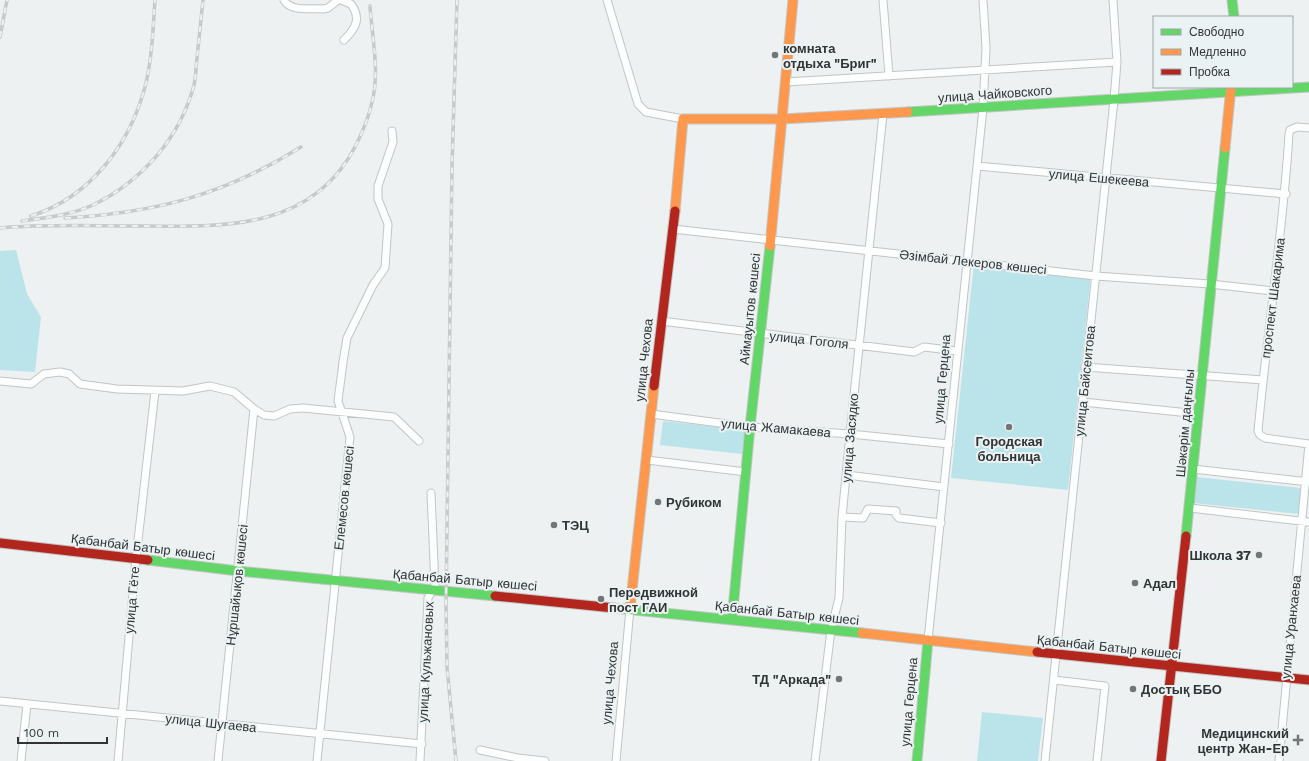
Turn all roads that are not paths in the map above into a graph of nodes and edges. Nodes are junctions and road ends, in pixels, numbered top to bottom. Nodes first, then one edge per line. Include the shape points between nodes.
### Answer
1 (284, 0) edge
2 (338, 0) edge
3 (341, 0) edge
4 (607, 0) edge
5 (793, 0) edge
6 (883, 0) edge
7 (983, 0) edge
8 (1113, 0) edge
9 (1232, 0) edge
10 (1234, 16) edge
11 (344, 40) dead end
12 (1117, 62) junction
13 (985, 70) junction
14 (889, 76) junction
15 (786, 82) junction
16 (1309, 87) edge
17 (1283, 88) edge
18 (1293, 88) edge
19 (1230, 90) edge
20 (1114, 100) junction
21 (983, 108) junction
22 (883, 114) junction
23 (682, 119) junction
24 (782, 119) junction
25 (1309, 128) edge
26 (392, 131) dead end
27 (977, 166) junction
28 (1107, 179) junction
29 (1221, 188) junction
30 (1286, 194) junction
31 (673, 229) junction
32 (771, 239) junction
33 (869, 251) junction
34 (968, 262) junction
35 (1096, 276) junction
36 (1210, 284) junction
37 (1273, 291) junction
38 (661, 321) junction
39 (761, 334) junction
40 (859, 345) junction
41 (957, 351) junction
42 (1086, 367) junction
43 (1202, 376) junction
44 (1263, 380) junction
45 (0, 381) edge
46 (155, 391) junction
47 (1083, 402) junction
48 (254, 409) junction
49 (341, 412) junction
50 (651, 414) junction
51 (1199, 414) junction
52 (750, 427) junction
53 (850, 434) junction
54 (419, 441) dead end
55 (949, 444) junction
56 (1309, 444) edge
57 (647, 460) junction
58 (1194, 469) junction
59 (746, 472) junction
60 (847, 475) junction
61 (1307, 482) edge
62 (944, 487) junction
63 (431, 493) dead end
64 (1190, 508) junction
65 (842, 517) junction
66 (1305, 521) edge
67 (940, 523) junction
68 (0, 543) edge
69 (136, 558) junction
70 (238, 571) junction
71 (335, 580) junction
72 (434, 590) junction
73 (630, 609) junction
74 (732, 620) junction
75 (831, 630) junction
76 (928, 640) junction
77 (1057, 654) junction
78 (1171, 666) junction
79 (1286, 677) junction
80 (1054, 680) junction
81 (1309, 680) edge
82 (0, 701) edge
83 (27, 704) junction
84 (123, 714) junction
85 (222, 724) junction
86 (320, 734) junction
87 (422, 744) junction
88 (480, 750) dead end
89 (21, 761) edge
90 (118, 761) edge
91 (218, 761) edge
92 (317, 761) edge
93 (420, 761) edge
94 (545, 761) edge
95 (616, 761) edge
96 (815, 761) edge
97 (917, 761) edge
98 (1044, 761) edge
99 (1097, 761) edge
100 (1161, 761) edge
101 (1279, 761) edge

1 - 2 street via 286,5 292,8 323,9
3 - 11 street via 351,4 358,18 354,30
4 - 23 street via 638,104 646,112
5 - 15 main road, Аймауытов көшесі
6 - 14 street
7 - 13 street, улица Герцена
8 - 12 street, улица Байсеитова
9 - 10 main road
12 - 13 street
12 - 20 street, улица Байсеитова
13 - 14 street
13 - 21 street, улица Герцена
14 - 15 street
15 - 24 main road, Аймауытов көшесі
16 - 18 main road, улица Чайковского
17 - 19 main road, улица Чайковского
19 - 20 main road, улица Чайковского
19 - 29 main road, Шәкәрім даңғылы
20 - 21 main road, улица Чайковского
20 - 28 street, улица Байсеитова
21 - 22 main road, улица Чайковского
21 - 27 street, улица Герцена
22 - 24 main road, улица Чайковского
22 - 33 street, улица Засядко
23 - 24 main road, улица Чайковского
23 - 31 main road, улица Чехова
24 - 32 main road, Аймауытов көшесі
25 - 30 street, проспект Шакарима via 1297,127 1290,130
26 - 49 street, Елемесов көшесі via 393,142 378,186 378,199 388,224 385,268 373,285 347,338 338,401
27 - 28 street, улица Ешекеева
27 - 34 street, улица Герцена
28 - 29 street, улица Ешекеева
28 - 35 street, улица Байсеитова
29 - 30 street, улица Ешекеева
29 - 36 main road, Шәкәрім даңғылы
30 - 37 street, проспект Шакарима
31 - 32 street, Әзімбай Лекеров көшесі
31 - 38 main road, улица Чехова
32 - 33 street, Әзімбай Лекеров көшесі
32 - 39 main road, Аймауытов көшесі
33 - 34 street, Әзімбай Лекеров көшесі
33 - 40 street, улица Засядко
34 - 35 street, Әзімбай Лекеров көшесі
34 - 41 street, улица Герцена
35 - 36 street, Әзімбай Лекеров көшесі
35 - 42 street, улица Байсеитова
36 - 37 street, Әзімбай Лекеров көшесі
36 - 43 main road, Шәкәрім даңғылы
37 - 44 street, проспект Шакарима
38 - 39 street, улица Гоголя
38 - 50 main road, улица Чехова
39 - 40 street, улица Гоголя
39 - 52 main road, Аймауытов көшесі
40 - 41 street, улица Гоголя via 914,352 924,347
40 - 53 street, улица Засядко
41 - 55 street, улица Герцена
42 - 43 street
42 - 47 street, улица Байсеитова
43 - 44 street
43 - 51 main road, Шәкәрім даңғылы
44 - 56 street, проспект Шакарима via 1258,431 1260,435 1265,438
45 - 46 street via 31,384 44,374 60,372 69,374 80,384
46 - 48 street via 183,391 210,386 234,392
46 - 69 street, улица Гёте
47 - 51 street
47 - 77 street, улица Байсеитова
48 - 49 street via 274,416 290,409 303,408
48 - 70 street, Нұршайықов көшесі
49 - 54 street via 394,418
49 - 71 street, Елемесов көшесі via 350,437
50 - 52 street, улица Жамакаева
50 - 57 main road, улица Чехова
51 - 58 main road, Шәкәрім даңғылы
52 - 53 street, улица Жамакаева
52 - 59 main road, Аймауытов көшесі
53 - 55 street, улица Жамакаева
53 - 60 street, улица Засядко
55 - 62 street, улица Герцена
56 - 61 street, улица Уранхаева
57 - 59 street
57 - 73 main road, улица Чехова
58 - 61 street
58 - 64 main road, Шәкәрім даңғылы
59 - 74 main road, Аймауытов көшесі
60 - 62 street
60 - 65 street, улица Засядко
61 - 66 street, улица Уранхаева
62 - 67 street, улица Герцена
63 - 72 street, улица Кульжановых
64 - 66 street
64 - 78 main road, Шәкәрім даңғылы
65 - 67 street via 863,518 868,509 896,511 899,518
65 - 75 street, улица Засядко via 838,598
66 - 79 street, улица Уранхаева
67 - 76 street, улица Герцена
68 - 69 main road, Қабанбай Батыр көшесі
69 - 70 main road, Қабанбай Батыр көшесі
69 - 84 street, улица Гёте
70 - 71 main road, Қабанбай Батыр көшесі
70 - 85 street, Нұршайықов көшесі
71 - 72 main road, Қабанбай Батыр көшесі
71 - 86 street, Елемесов көшесі
72 - 73 main road, Қабанбай Батыр көшесі
72 - 87 street, улица Кульжановых via 428,598
73 - 74 main road, Қабанбай Батыр көшесі
73 - 95 street, улица Чехова
74 - 75 main road, Қабанбай Батыр көшесі
75 - 76 main road, Қабанбай Батыр көшесі
75 - 96 street, улица Засядко
76 - 77 main road, Қабанбай Батыр көшесі
76 - 97 main road, улица Герцена
77 - 78 main road, Қабанбай Батыр көшесі
77 - 80 street, улица Байсеитова
78 - 79 main road, Қабанбай Батыр көшесі
78 - 100 main road, Шәкәрім даңғылы
79 - 81 main road, Қабанбай Батыр көшесі
79 - 101 street, улица Уранхаева
80 - 98 street, улица Байсеитова
80 - 99 street via 1105,686
82 - 83 street, улица Шугаева
83 - 84 street, улица Шугаева
83 - 89 street
84 - 85 street, улица Шугаева
84 - 90 street, улица Гёте
85 - 86 street, улица Шугаева
85 - 91 street, Нұршайықов көшесі
86 - 87 street, улица Шугаева
86 - 92 street, Елемесов көшесі
87 - 93 street, улица Кульжановых
88 - 94 street

